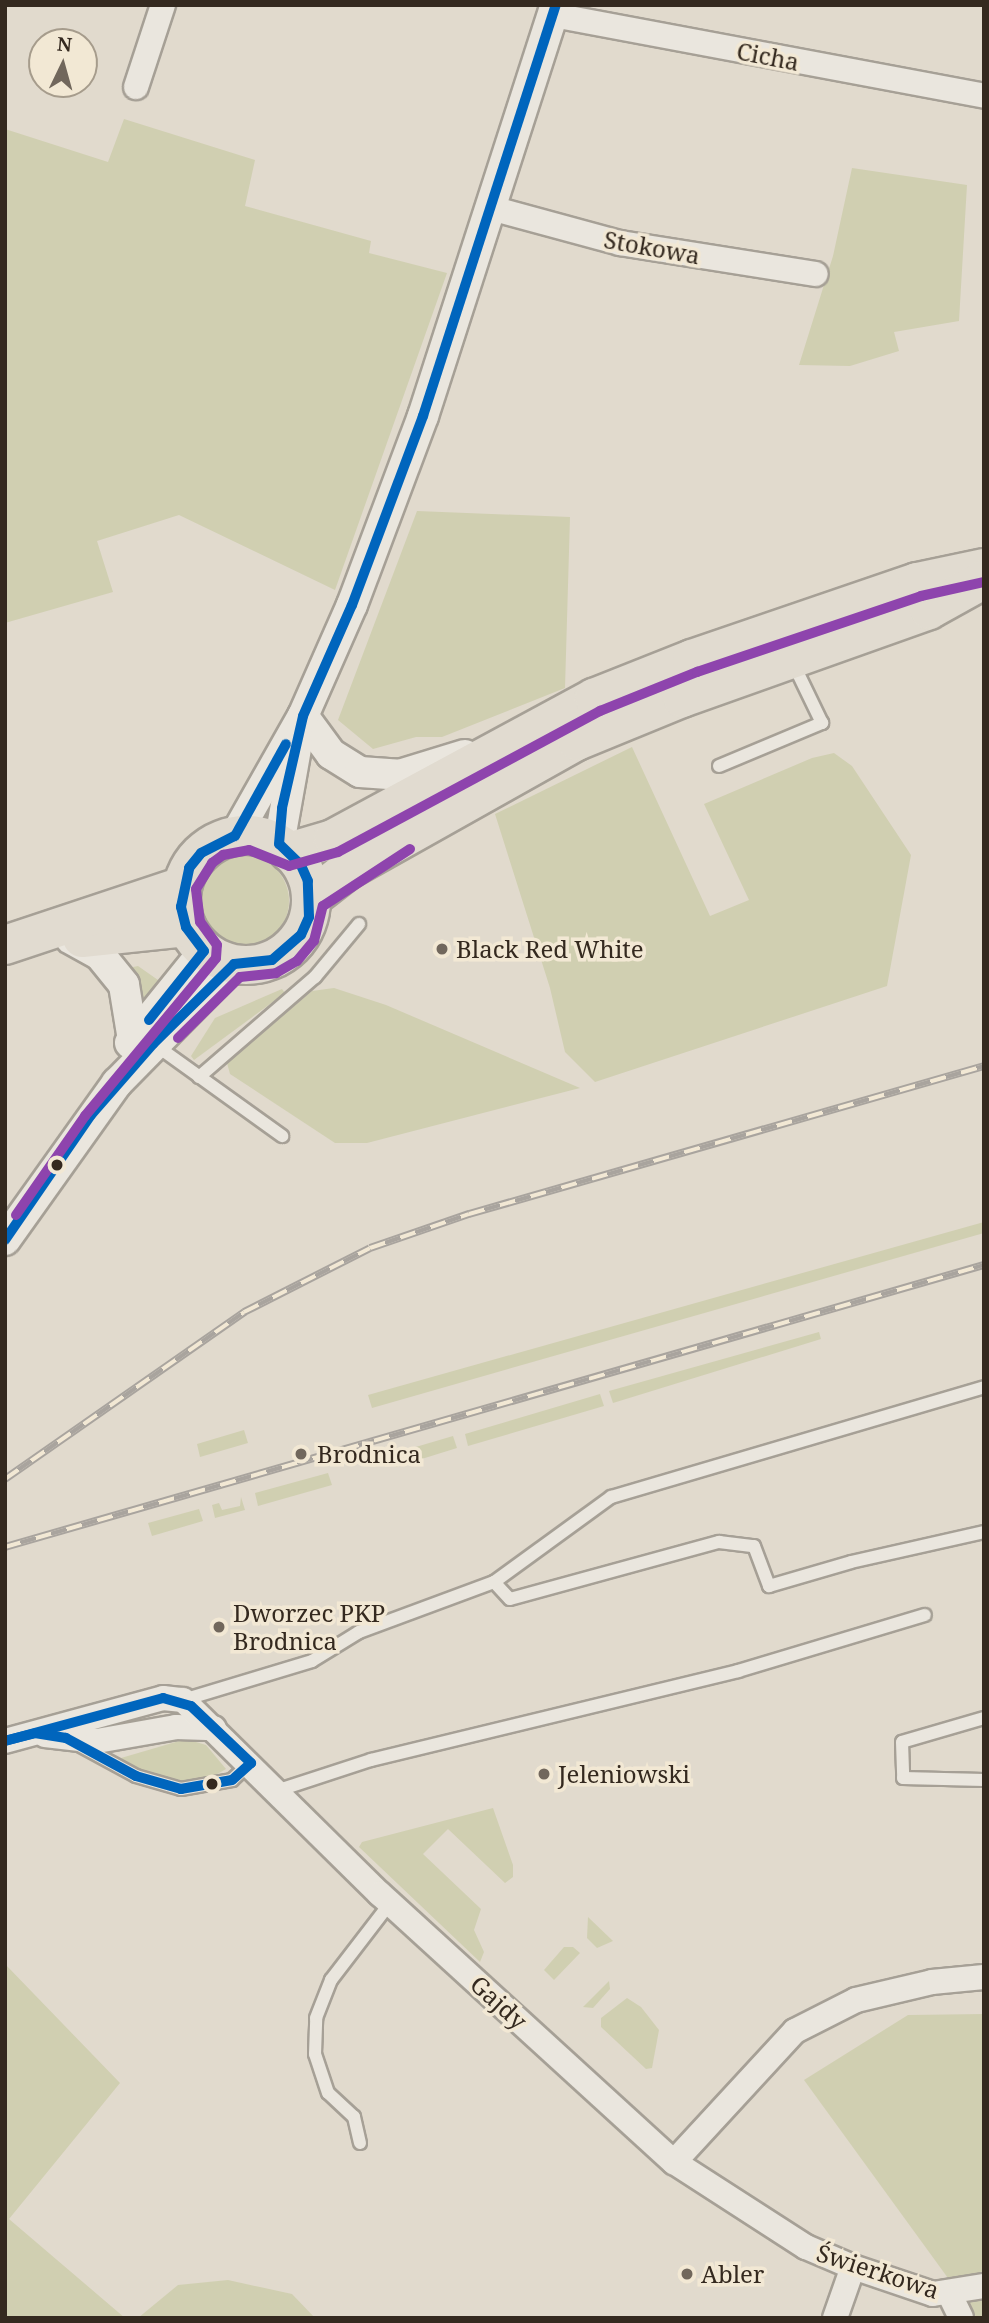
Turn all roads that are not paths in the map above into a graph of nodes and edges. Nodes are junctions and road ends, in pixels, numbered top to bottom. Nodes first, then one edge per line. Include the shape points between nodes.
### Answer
1 (163, 5) edge
2 (554, 10) edge
3 (136, 87) dead end
4 (984, 96) edge
5 (491, 208) junction
6 (816, 274) dead end
7 (984, 568) edge
8 (984, 579) edge
9 (792, 660) junction
10 (303, 716) junction
11 (509, 742) junction
12 (719, 766) dead end
13 (235, 836) junction
14 (284, 848) junction
15 (182, 886) junction
16 (311, 898) junction
17 (359, 924) dead end
18 (71, 939) junction
19 (11, 944) edge
20 (208, 948) junction
21 (143, 1042) junction
22 (199, 1077) junction
23 (282, 1136) dead end
24 (10, 1208) edge
25 (5, 1240) edge
26 (984, 1387) edge
27 (984, 1532) edge
28 (494, 1582) junction
29 (925, 1615) dead end
30 (183, 1700) junction
31 (984, 1717) edge
32 (214, 1728) junction
33 (36, 1734) junction
34 (66, 1738) junction
35 (5, 1741) edge
36 (251, 1763) junction
37 (984, 1780) edge
38 (279, 1790) junction
39 (390, 1903) junction
40 (984, 1976) edge
41 (360, 2143) dead end
42 (674, 2162) junction
43 (806, 2247) joint
44 (853, 2267) junction
45 (984, 2287) edge
46 (950, 2295) junction
47 (835, 2318) edge
48 (961, 2318) edge

1 - 3 street
2 - 4 street, Cicha
2 - 5 street
5 - 6 street, Stokowa via 620,243
5 - 10 street via 423,416 352,604
7 - 11 main road via 917,583 692,659 594,698
8 - 9 main road via 929,610
9 - 12 lane via 822,723
9 - 16 main road via 577,741 347,870
10 - 11 street via 344,765 379,776 400,775
10 - 13 street
10 - 14 street via 282,808
11 - 14 main road via 334,839
13 - 14 main road via 250,835
13 - 15 main road via 201,853
14 - 16 main road via 308,881
15 - 19 main road
15 - 20 main road
16 - 20 main road via 301,935 288,950 262,962
17 - 22 lane via 315,977
18 - 19 main road
18 - 20 main road
18 - 21 street via 100,955 124,985
20 - 21 street
21 - 22 lane
21 - 24 street via 92,1115
22 - 23 lane
24 - 25 street
26 - 28 lane via 611,1497
27 - 28 lane via 850,1562 769,1586 754,1546 719,1542 510,1599
28 - 30 lane via 359,1632 312,1661
29 - 38 lane via 738,1671 457,1737
30 - 32 street, Gajdy
30 - 33 street via 163,1698
31 - 37 lane via 902,1742 903,1778
32 - 34 street via 176,1727 110,1740
32 - 36 street, Gajdy
33 - 34 street
33 - 35 street
34 - 36 lane via 136,1776 181,1788 232,1780
36 - 38 street, Gajdy
38 - 39 street, Gajdy
39 - 41 lane via 331,1980 316,2018 315,2054 328,2093 354,2117
39 - 42 street, Gajdy
40 - 42 street via 933,1982 856,2000 795,2031
42 - 43 street, Gajdy
43 - 44 street, Świerkowa
44 - 46 street, Świerkowa via 933,2294
44 - 47 street
45 - 46 street, Świerkowa
46 - 48 street, Świerkowa

